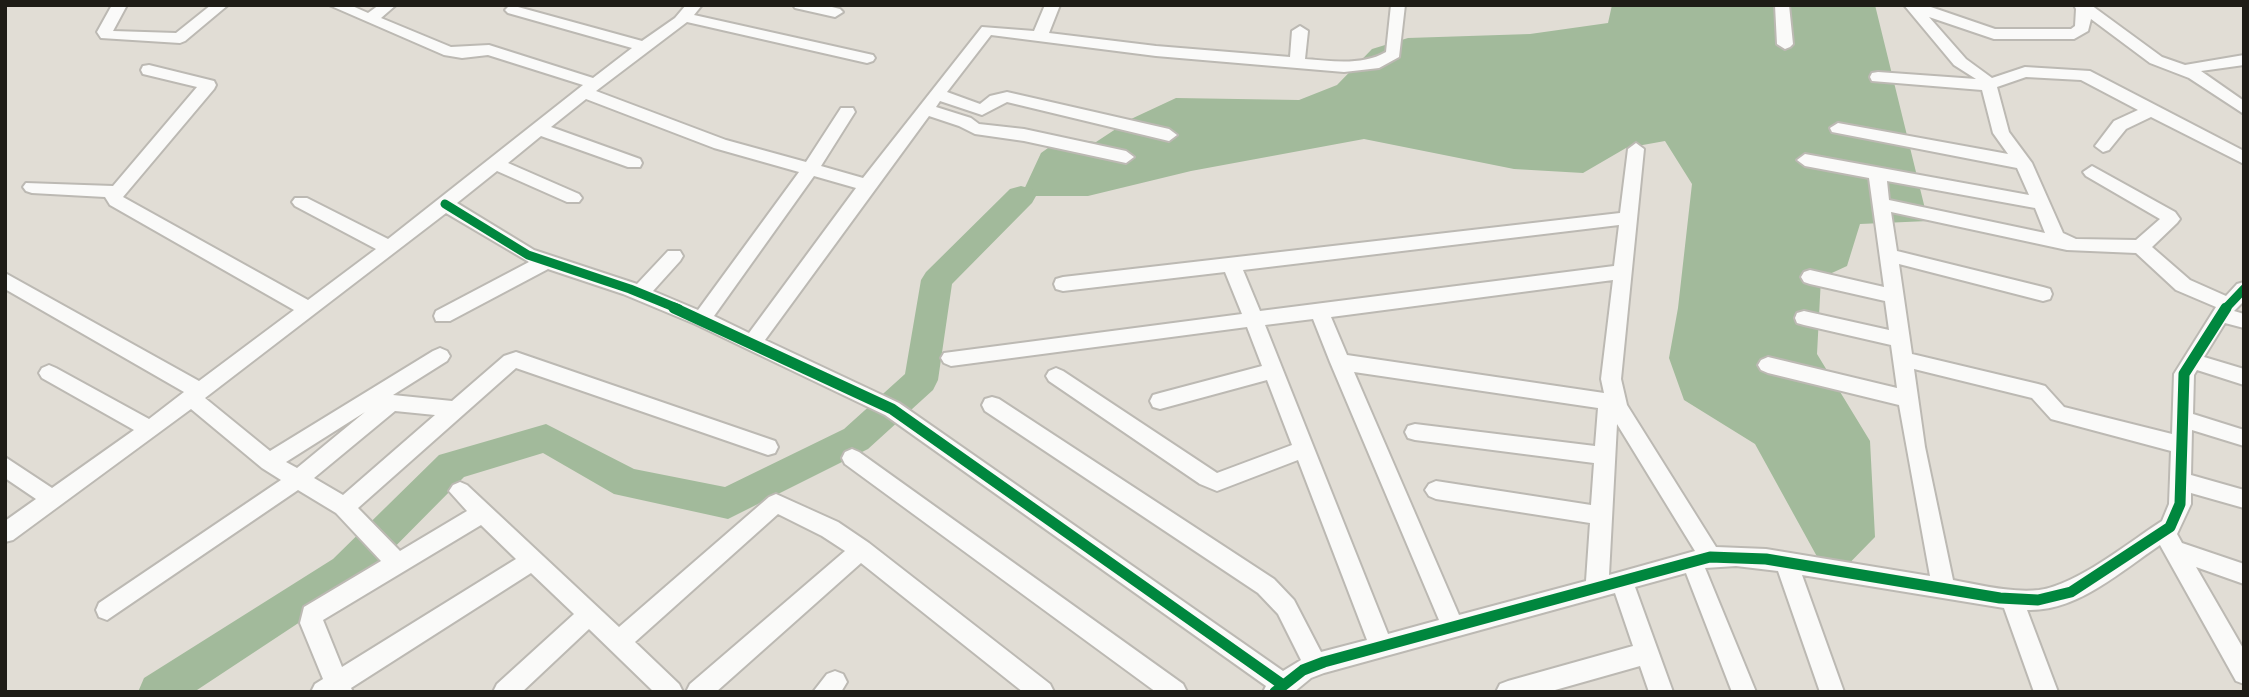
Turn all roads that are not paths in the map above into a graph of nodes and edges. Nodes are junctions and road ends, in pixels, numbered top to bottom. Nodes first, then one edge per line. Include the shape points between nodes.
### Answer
1 (120, 5) edge
2 (221, 5) edge
3 (337, 5) edge
4 (389, 5) edge
5 (800, 5) edge
6 (1053, 5) edge
7 (1398, 5) edge
8 (1782, 5) edge
9 (1911, 5) edge
10 (2082, 6) edge
11 (513, 10) dead end
12 (690, 11) edge
13 (835, 12) dead end
14 (370, 19) junction
15 (1300, 31) dead end
16 (1040, 35) junction
17 (1785, 44) dead end
18 (645, 46) junction
19 (867, 58) dead end
20 (2244, 60) edge
21 (1297, 63) junction
22 (149, 70) dead end
23 (2195, 74) junction
24 (1878, 77) dead end
25 (1988, 85) junction
26 (590, 88) junction
27 (936, 94) junction
28 (924, 109) junction
29 (2244, 109) edge
30 (2152, 110) junction
31 (847, 112) dead end
32 (1838, 128) dead end
33 (539, 129) junction
34 (1168, 135) dead end
35 (2103, 146) dead end
36 (1636, 149) dead end
37 (1126, 157) dead end
38 (2244, 158) edge
39 (1805, 160) dead end
40 (634, 163) dead end
41 (2024, 163) junction
42 (495, 164) junction
43 (811, 168) junction
44 (2092, 172) dead end
45 (1877, 173) junction
46 (867, 185) junction
47 (32, 187) dead end
48 (115, 192) junction
49 (573, 198) dead end
50 (301, 202) dead end
51 (2041, 203) junction
52 (445, 204) junction
53 (1881, 204) junction
54 (1629, 218) junction
55 (2067, 244) junction
56 (2140, 247) junction
57 (389, 248) junction
58 (1888, 255) junction
59 (674, 256) dead end
60 (545, 262) junction
61 (1232, 265) junction
62 (1623, 272) junction
63 (1810, 277) dead end
64 (5, 280) edge
65 (1063, 284) dead end
66 (2244, 289) edge
67 (640, 293) junction
68 (2043, 294) dead end
69 (1894, 296) junction
70 (308, 309) junction
71 (1318, 309) junction
72 (2225, 309) junction
73 (443, 316) dead end
74 (1252, 318) junction
75 (1804, 318) dead end
76 (702, 319) junction
77 (2244, 321) edge
78 (753, 342) junction
79 (1902, 350) junction
80 (440, 356) dead end
81 (951, 358) dead end
82 (2192, 361) junction
83 (1340, 362) junction
84 (1768, 365) dead end
85 (1273, 371) junction
86 (49, 373) dead end
87 (1056, 376) dead end
88 (2244, 377) edge
89 (195, 395) junction
90 (1908, 399) junction
91 (1160, 401) dead end
92 (1612, 402) junction
93 (992, 405) dead end
94 (454, 409) junction
95 (2183, 419) junction
96 (150, 429) junction
97 (1415, 432) dead end
98 (2244, 438) edge
99 (2182, 445) junction
100 (768, 447) dead end
101 (1304, 449) junction
102 (1605, 456) junction
103 (852, 458) dead end
104 (269, 462) junction
105 (5, 466) edge
106 (298, 479) junction
107 (2181, 481) junction
108 (1436, 490) dead end
109 (460, 491) dead end
110 (52, 499) junction
111 (2244, 499) edge
112 (344, 507) junction
113 (483, 513) junction
114 (1601, 516) junction
115 (5, 533) edge
116 (2170, 540) junction
117 (861, 550) junction
118 (533, 560) junction
119 (1701, 560) junction
120 (1786, 562) junction
121 (397, 563) junction
122 (2244, 574) edge
123 (1622, 581) junction
124 (1597, 588) junction
125 (1943, 588) junction
126 (2012, 598) junction
127 (107, 610) dead end
128 (590, 614) junction
129 (1453, 627) junction
130 (619, 642) junction
131 (1381, 646) junction
132 (1647, 653) junction
133 (2238, 653) edge
134 (1316, 665) junction
135 (2244, 673) edge
136 (334, 689) edge
137 (1279, 689) edge
138 (505, 692) edge
139 (671, 692) edge
140 (698, 692) edge
141 (1042, 692) edge
142 (1175, 692) edge
143 (1508, 692) edge
144 (1661, 692) edge
145 (1744, 692) edge
146 (1832, 692) edge
147 (2046, 692) edge

1 - 2 street via 106,35 180,38
3 - 14 street
4 - 14 street
5 - 13 street
6 - 16 street
7 - 21 street via 1394,54 1386,61 1352,67
8 - 17 street
9 - 10 street via 2007,36 2074,34 2083,28
9 - 25 street via 1960,62 1977,71
10 - 23 street via 2156,60
11 - 18 street
12 - 18 street
12 - 19 street
14 - 26 street via 449,52 489,50
15 - 21 street
16 - 21 street
16 - 27 street via 994,29 983,32
18 - 26 street
20 - 23 street via 2194,66
22 - 48 street via 208,85
23 - 29 street
24 - 25 street
25 - 30 street via 2025,72 2084,75
25 - 41 street via 2001,133
26 - 33 street
26 - 43 street via 720,144
27 - 28 street
27 - 34 street via 982,110 1001,98 1012,98
28 - 37 street via 975,129
28 - 46 street
30 - 35 street via 2120,125
30 - 38 street
31 - 43 street
32 - 41 street
33 - 40 street
33 - 42 street
36 - 54 street
39 - 45 street
41 - 51 street
42 - 49 street
42 - 52 street
43 - 46 street
43 - 76 street
44 - 56 street via 2171,219
45 - 51 street
45 - 53 street
46 - 78 street
47 - 48 street
48 - 70 street via 116,201
50 - 57 street
51 - 55 street via 2056,237
52 - 57 street
52 - 60 street
53 - 55 street
53 - 58 street
54 - 61 street
54 - 62 street
55 - 56 street
56 - 72 street via 2183,285
57 - 70 street
58 - 68 street
58 - 69 street
59 - 67 street
60 - 67 street
60 - 73 street
61 - 65 street
61 - 74 street
62 - 71 street
62 - 92 street
63 - 69 street
64 - 89 street
66 - 72 street
67 - 76 street
69 - 79 street
70 - 89 street
71 - 74 street
71 - 83 street
72 - 77 street
72 - 82 street
74 - 81 street
74 - 85 street
75 - 79 street
76 - 78 street
78 - 137 street via 892,409
79 - 90 street
79 - 99 street via 2031,390 2058,413
80 - 104 street
82 - 88 street
82 - 95 street via 2184,374
83 - 92 street
83 - 129 street
84 - 90 street
85 - 91 street
85 - 101 street
86 - 96 street
87 - 101 street via 1217,481
89 - 96 street
89 - 104 street
90 - 125 street
92 - 102 street
92 - 119 street
93 - 134 street via 1266,586 1286,607
94 - 100 street via 505,363 516,360
94 - 106 street via 391,403
94 - 112 street
95 - 98 street
95 - 99 street
96 - 110 street
97 - 102 street
99 - 107 street
101 - 131 street
102 - 114 street
103 - 142 street
104 - 106 street
105 - 110 street
106 - 112 street
106 - 127 street
107 - 111 street
107 - 116 street
108 - 114 street
109 - 113 street
110 - 115 street
112 - 121 street
113 - 118 street
113 - 121 street
114 - 124 street
116 - 122 street
116 - 126 street via 2071,592 2038,600
116 - 133 street
117 - 130 street via 776,503
117 - 140 street
117 - 141 street
118 - 128 street
118 - 136 street
119 - 120 street via 1736,555
119 - 123 street
119 - 145 street
120 - 125 street
120 - 146 street
121 - 136 street via 312,614
123 - 124 street
123 - 132 street
124 - 129 street
125 - 126 street
126 - 147 street
128 - 130 street
128 - 138 street
129 - 131 street
130 - 139 street
131 - 134 street
132 - 143 street
132 - 144 street
133 - 135 street
134 - 137 street

